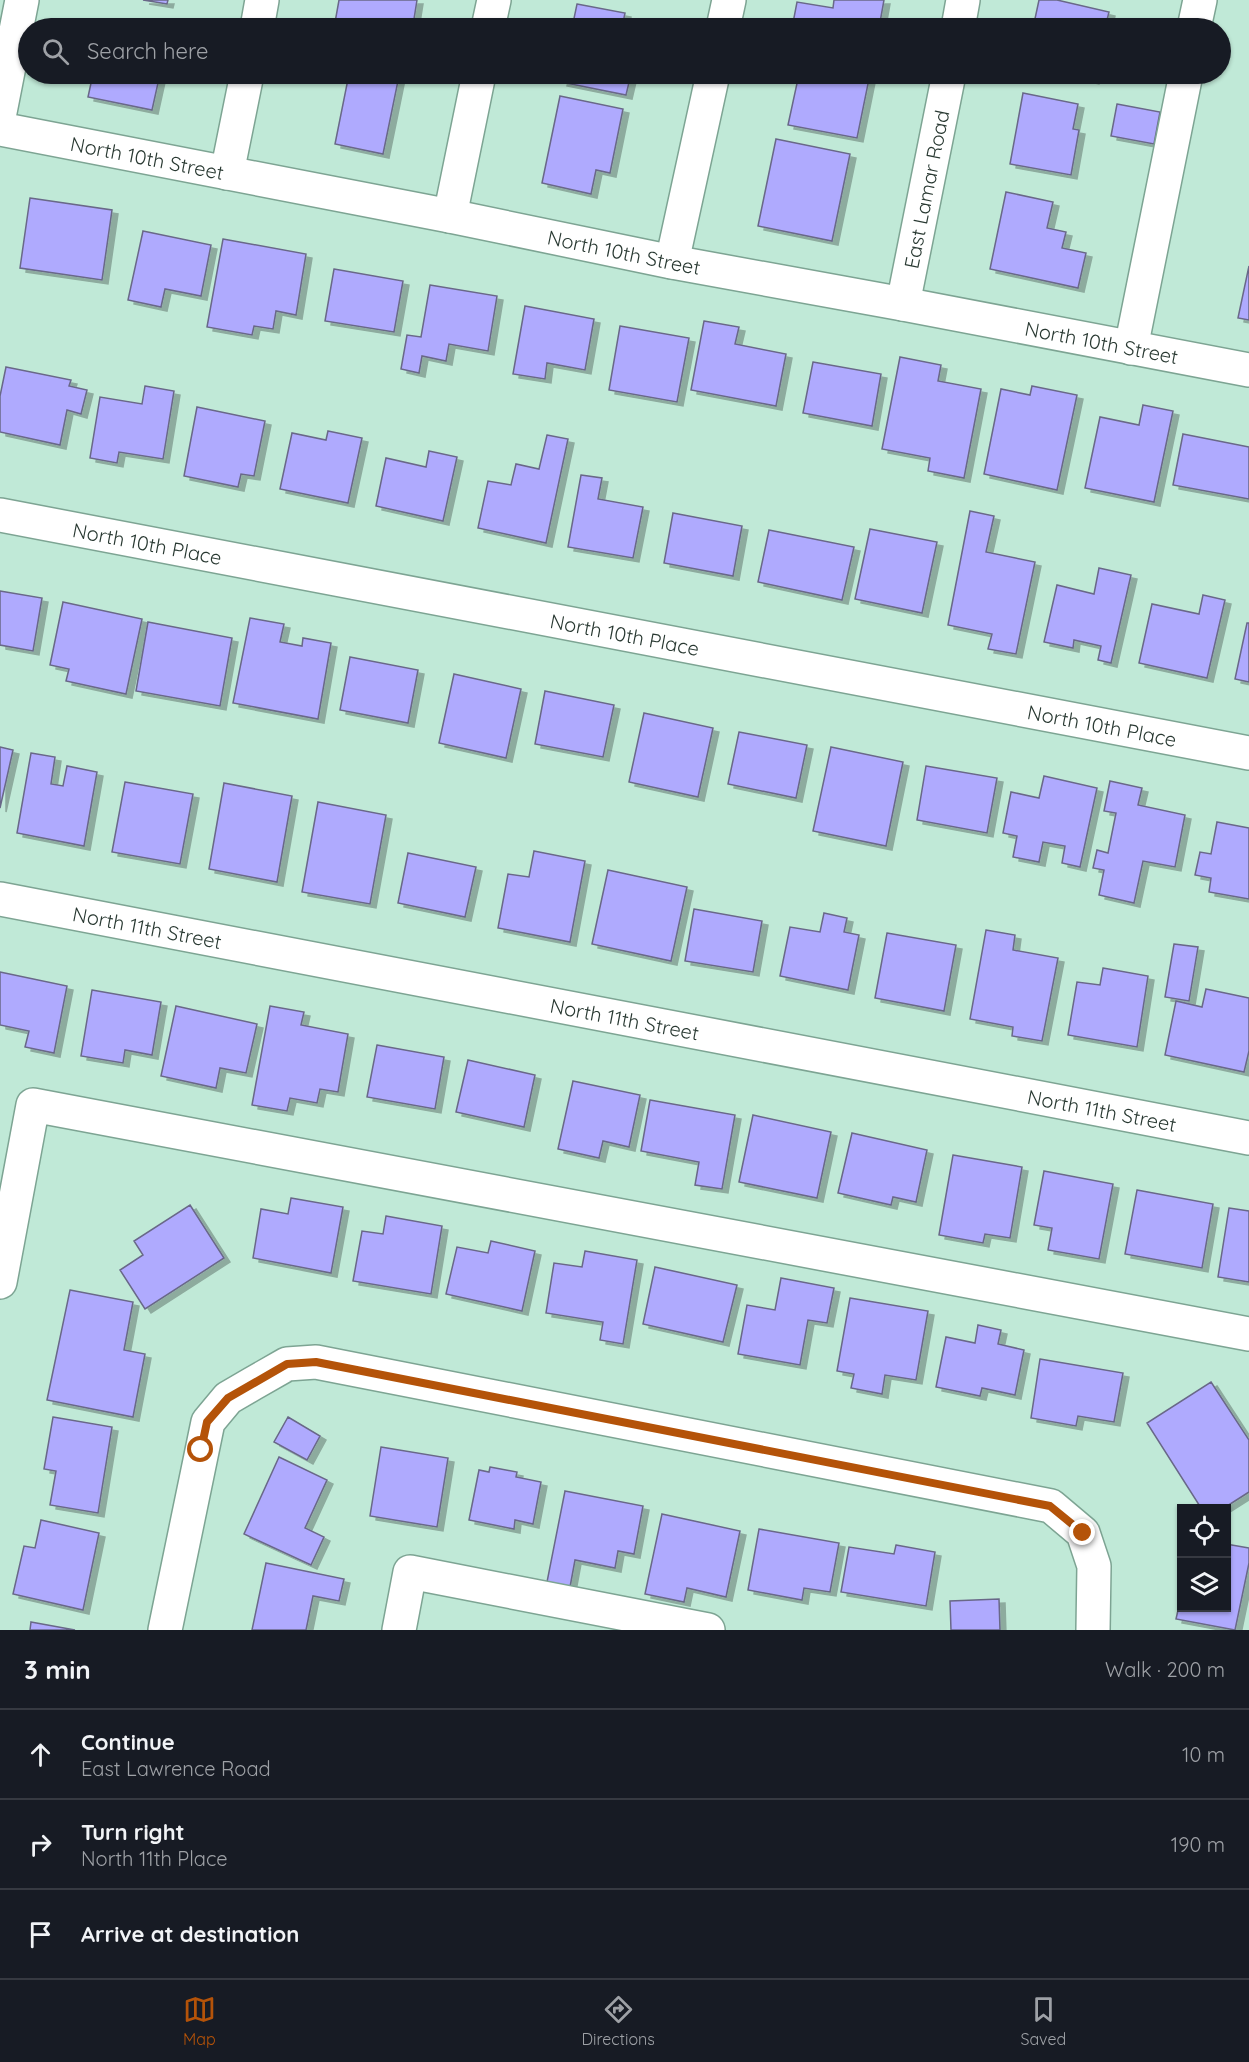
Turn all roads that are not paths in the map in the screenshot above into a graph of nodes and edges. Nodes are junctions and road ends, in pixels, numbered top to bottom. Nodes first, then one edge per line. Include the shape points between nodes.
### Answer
1 (22, 0) edge
2 (262, 0) edge
3 (494, 0) edge
4 (729, 0) edge
5 (963, 0) edge
6 (1200, 0) edge
7 (18, 18) edge
8 (258, 18) edge
9 (490, 18) edge
10 (725, 18) edge
11 (960, 18) edge
12 (1196, 18) edge
13 (18, 20) edge
14 (246, 84) edge
15 (477, 84) edge
16 (711, 84) edge
17 (947, 84) edge
18 (1184, 84) edge
19 (0, 112) edge
20 (0, 129) edge
21 (227, 173) junction
22 (450, 216) junction
23 (672, 262) junction
24 (903, 304) junction
25 (1131, 348) junction
26 (1249, 370) edge
27 (0, 515) edge
28 (1249, 753) edge
29 (0, 899) edge
30 (1249, 1138) edge
31 (0, 1282) edge
32 (1249, 1334) edge
33 (165, 1630) edge
34 (399, 1630) edge
35 (708, 1630) edge
36 (1093, 1630) edge

1 - 7 street
2 - 8 street
3 - 9 street
4 - 10 street
5 - 11 street
6 - 12 street
13 - 19 street
14 - 21 street
15 - 22 street
16 - 23 street
17 - 24 street, East Lamar Road
18 - 25 street
20 - 21 street, North 10th Street
21 - 22 street, North 10th Street
22 - 23 street, North 10th Street
23 - 24 street, North 10th Street
24 - 25 street, North 10th Street
25 - 26 street, North 10th Street
27 - 28 street, North 10th Place
29 - 30 street, North 11th Street
31 - 32 street via 33,1105
33 - 36 street via 207,1422 228,1398 287,1364 316,1362 1050,1506 1083,1533 1094,1566
34 - 35 street via 410,1572

